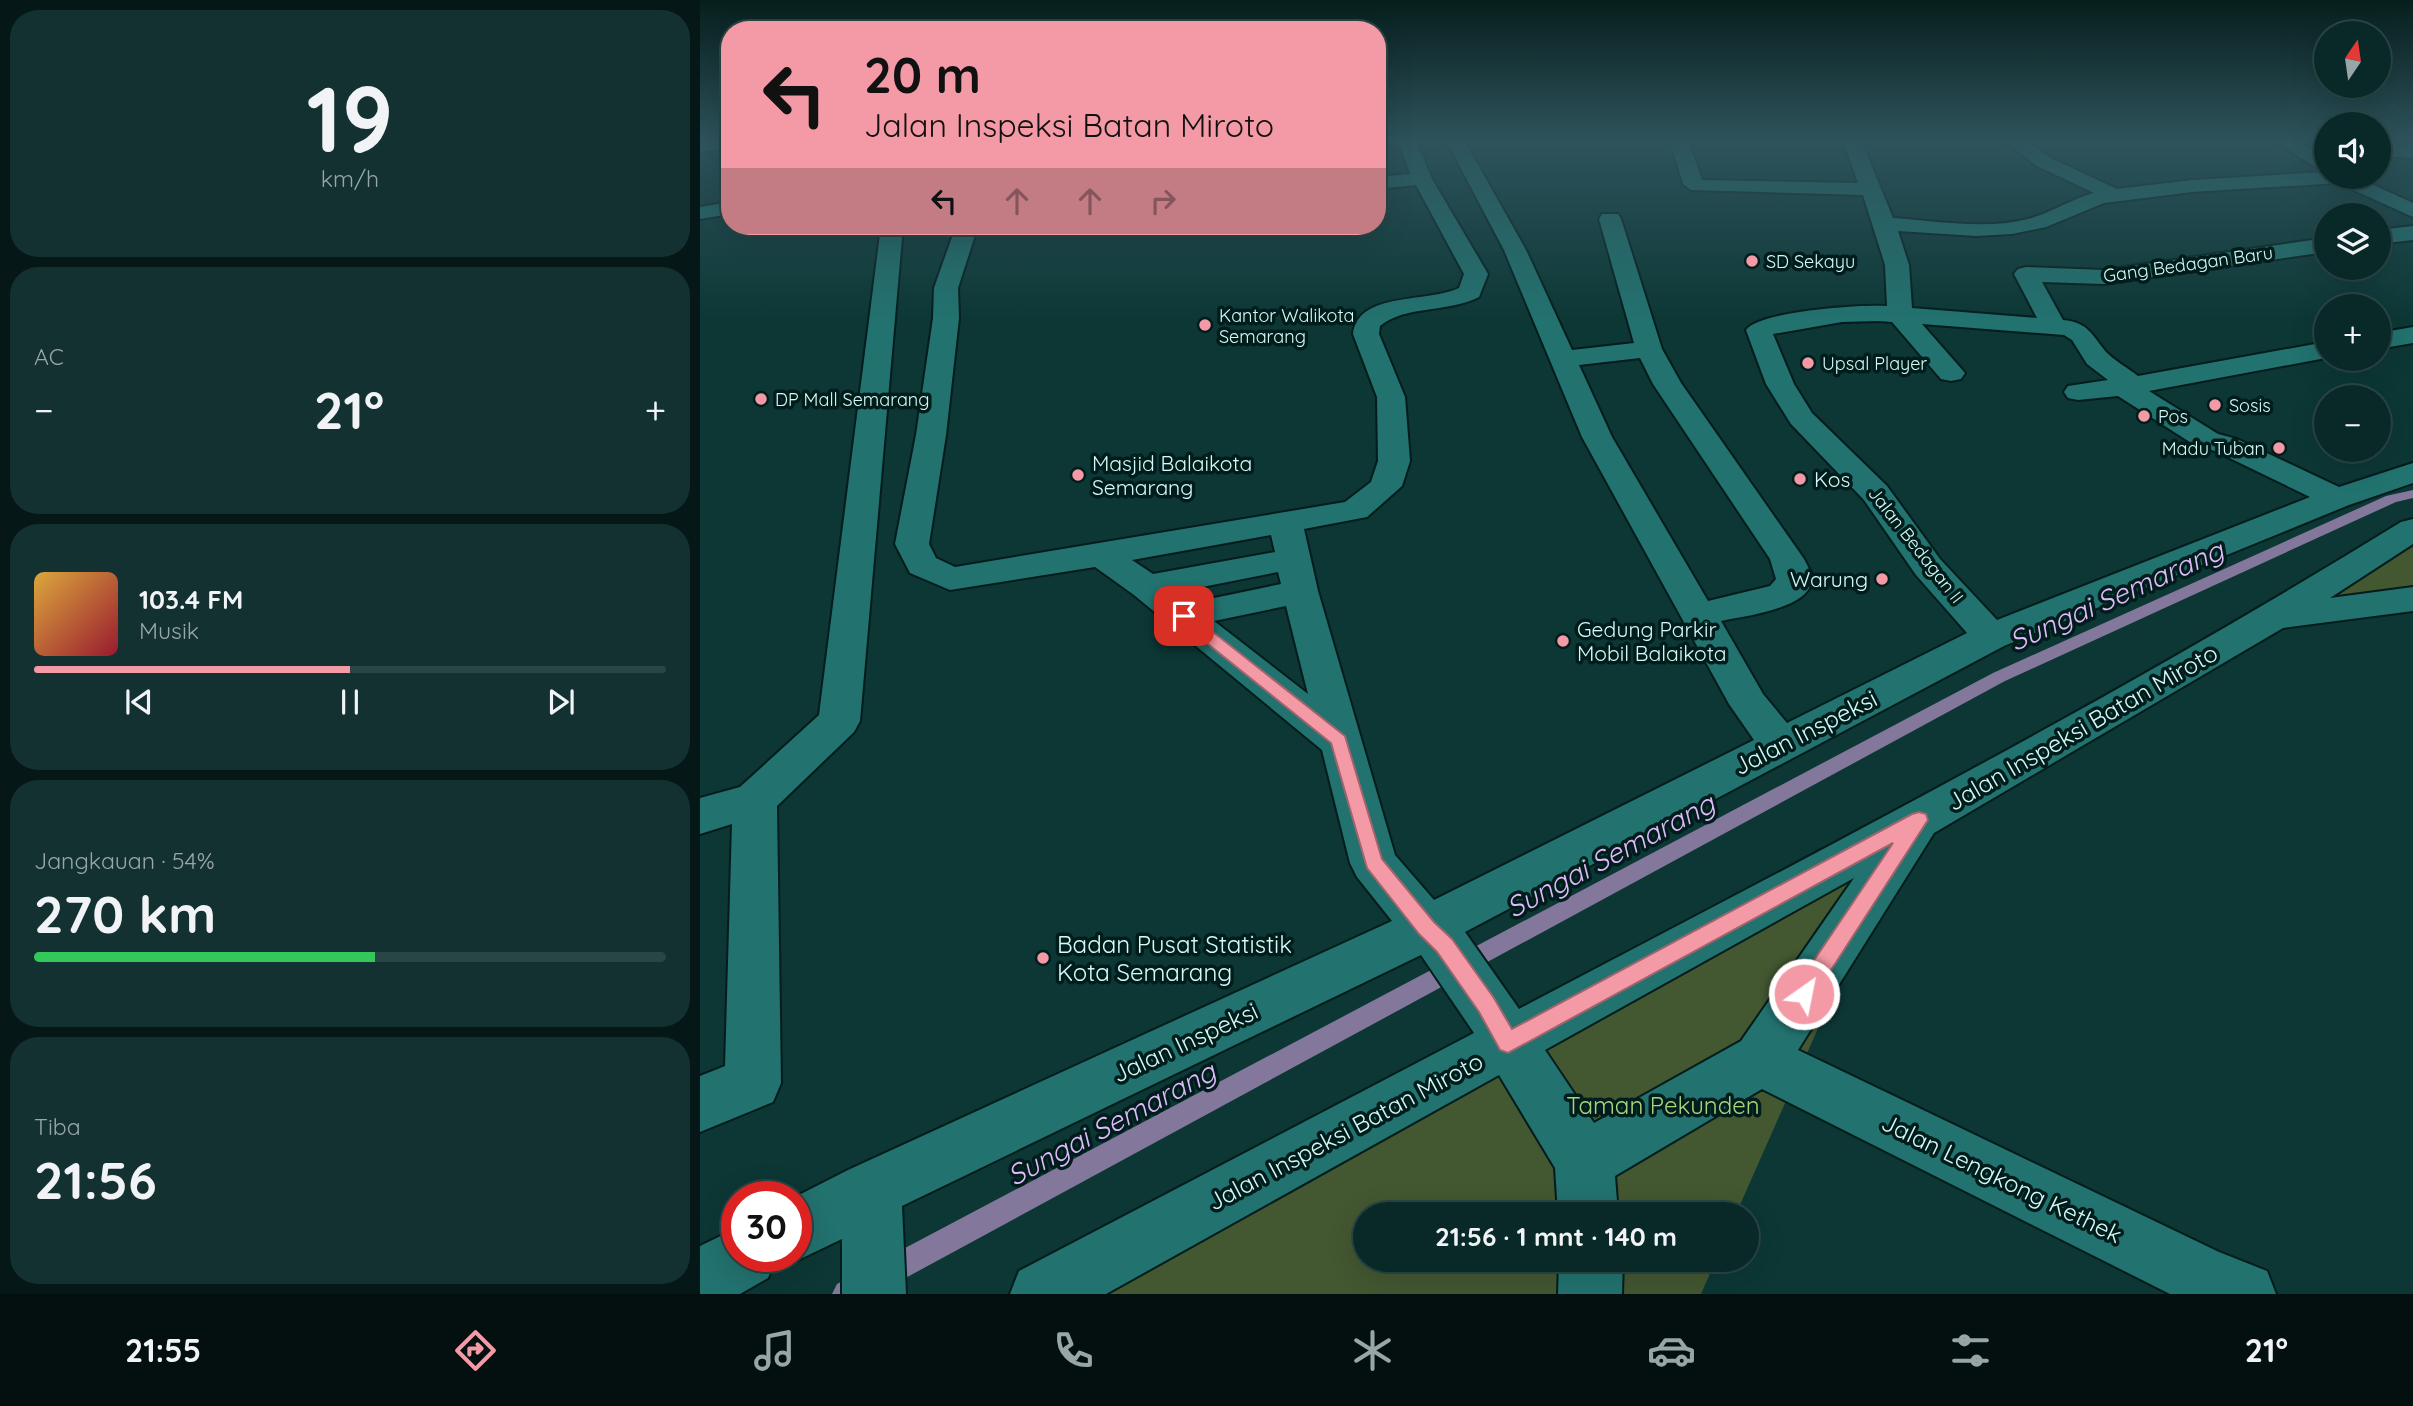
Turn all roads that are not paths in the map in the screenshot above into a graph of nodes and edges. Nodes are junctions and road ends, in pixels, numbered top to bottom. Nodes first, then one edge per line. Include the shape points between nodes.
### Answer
1 (1434, 200) edge
2 (1488, 200) edge
3 (1874, 200) edge
4 (2084, 200) edge
5 (2390, 200) edge
6 (721, 210) edge
7 (2413, 211) edge
8 (700, 213) edge
9 (1609, 219) dead end
10 (1885, 224) junction
11 (2413, 233) edge
12 (891, 235) edge
13 (964, 235) edge
14 (2391, 236) edge
15 (2314, 246) edge
16 (1900, 315) junction
17 (2054, 326) junction
18 (1649, 349) junction
19 (2314, 353) edge
20 (1563, 359) junction
21 (1951, 373) dead end
22 (2127, 386) junction
23 (2078, 392) dead end
24 (2413, 472) edge
25 (2337, 498) junction
26 (2413, 529) edge
27 (1102, 555) junction
28 (1293, 557) junction
29 (1147, 587) junction
30 (2413, 599) edge
31 (1698, 615) junction
32 (1184, 616) junction
33 (2274, 617) junction
34 (1991, 637) junction
35 (1339, 740) junction
36 (1780, 744) junction
37 (755, 800) junction
38 (700, 816) edge
39 (1919, 820) junction
40 (1436, 937) junction
41 (1497, 1024) junction
42 (1760, 1060) junction
43 (700, 1104) edge
44 (1584, 1161) junction
45 (870, 1199) junction
46 (1587, 1202) edge
47 (812, 1223) edge
48 (721, 1270) edge
49 (1591, 1272) edge
50 (700, 1281) edge
51 (874, 1294) edge
52 (1042, 1294) edge
53 (1590, 1294) edge
54 (2244, 1294) edge

1 - 28 street via 1476,274 1474,284 1470,292 1454,300 1391,309 1367,323 1366,334 1391,397 1394,460 1386,486
2 - 20 street
3 - 10 street
4 - 10 street via 2045,220 2014,228
5 - 7 street
6 - 8 street
9 - 18 street
10 - 16 street via 1897,266
11 - 14 street
12 - 37 street via 839,721
13 - 27 street via 946,288 946,318 912,544 922,565 950,579
15 - 17 street, Gang Bedagan Baru via 2104,276 2026,274
16 - 17 street
16 - 21 street
16 - 34 street, Jalan Bedagan II via 1842,314 1779,324 1759,332 1780,384 1801,418 1876,493 1928,567
17 - 22 street via 2078,332
18 - 20 street
18 - 31 street via 1667,384 1787,559 1795,579 1782,595
19 - 22 street
20 - 31 street via 1597,437
22 - 23 street
22 - 25 street via 2207,440
24 - 25 street, Jalan Inspeksi
25 - 34 street, Jalan Inspeksi
26 - 33 street, Jalan Inspeksi Batan Miroto
27 - 28 street
27 - 29 street
28 - 29 street
28 - 32 street
28 - 35 street
29 - 32 street
30 - 33 street
31 - 36 street via 1749,704
32 - 35 street
33 - 39 street, Jalan Inspeksi Batan Miroto
34 - 36 street, Jalan Inspeksi
35 - 40 street via 1374,863
36 - 40 street, Jalan Inspeksi
37 - 38 street
37 - 43 street via 752,1083
39 - 41 street, Jalan Inspeksi Batan Miroto
39 - 42 street
40 - 41 street
40 - 45 street, Jalan Inspeksi
41 - 44 street
41 - 52 street, Jalan Inspeksi Batan Miroto
42 - 44 street
42 - 54 street, Jalan Lengkong Kethek
44 - 46 street
45 - 47 street, Jalan Inspeksi
45 - 51 street
48 - 50 street
49 - 53 street

